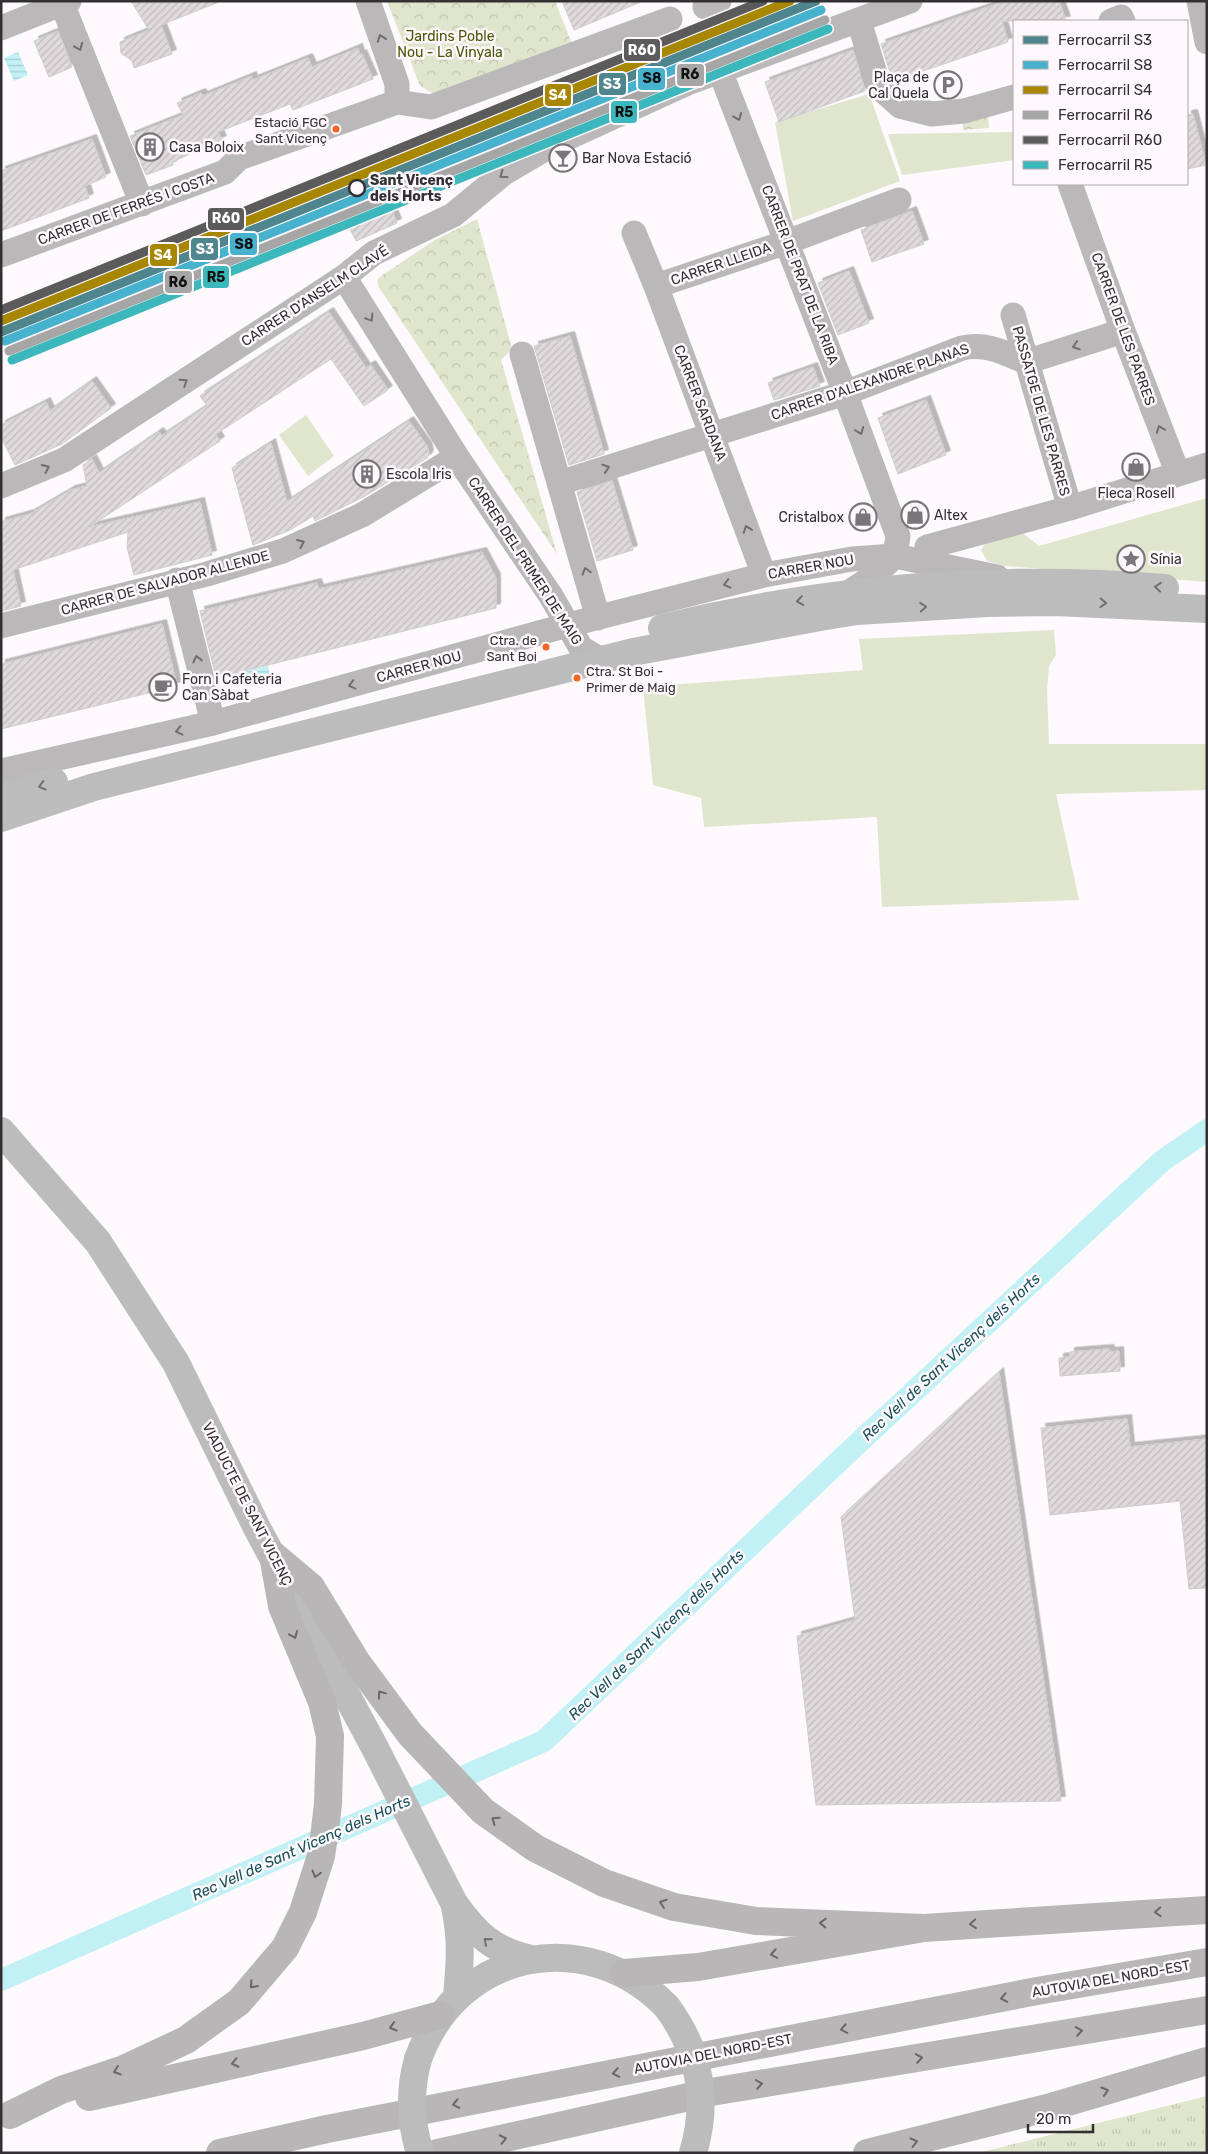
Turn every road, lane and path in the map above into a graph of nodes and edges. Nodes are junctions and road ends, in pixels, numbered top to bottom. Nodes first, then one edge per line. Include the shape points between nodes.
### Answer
1 (368, 1) edge
2 (910, 1) edge
3 (1199, 1) edge
4 (64, 2) edge
5 (670, 19) dead end
6 (858, 21) junction
7 (1, 28) edge
8 (1201, 37) edge
9 (720, 71) junction
10 (1013, 97) edge
11 (397, 102) junction
12 (1070, 185) edge
13 (899, 200) dead end
14 (142, 204) junction
15 (634, 233) dead end
16 (787, 242) junction
17 (1, 255) edge
18 (344, 277) junction
19 (656, 286) junction
20 (1013, 314) dead end
21 (1123, 331) junction
22 (522, 354) dead end
23 (1026, 362) junction
24 (845, 393) junction
25 (712, 434) junction
26 (457, 456) junction
27 (1207, 465) edge
28 (1178, 474) junction
29 (559, 483) junction
30 (1, 486) edge
31 (1070, 508) junction
32 (982, 532) junction
33 (909, 553) junction
34 (764, 575) junction
35 (985, 575) junction
36 (177, 580) junction
37 (933, 587) junction
38 (892, 590) junction
39 (1019, 592) junction
40 (1207, 592) edge
41 (852, 602) junction
42 (1207, 609) edge
43 (598, 618) junction
44 (1, 626) edge
45 (583, 644) junction
46 (213, 724) junction
47 (1, 771) edge
48 (1, 797) edge
49 (1, 818) edge
50 (1, 1131) edge
51 (1, 1147) edge
52 (44, 1179) junction
53 (273, 1554) junction
54 (454, 1903) junction
55 (1207, 1910) edge
56 (924, 1928) junction
57 (531, 1959) junction
58 (1207, 1962) edge
59 (624, 1973) junction
60 (449, 2006) junction
61 (1207, 2010) edge
62 (1207, 2061) edge
63 (6, 2117) edge
64 (220, 2153) edge
65 (420, 2153) edge
66 (438, 2153) edge
67 (693, 2153) edge
68 (867, 2153) edge

11 -> 1 street via 398,84
2 - 6 street, CARRER D'ANSELM CLAVÉ
3 - 8 street
4 - 7 street
4 -> 14 street
5 - 11 street, CARRER DE FERRÉS I COSTA via 431,107
6 - 9 street, CARRER D'ANSELM CLAVÉ
6 - 10 street via 879,87 900,106 932,114 964,111
9 -> 16 street, CARRER DE PRAT DE LA RIBA
9 -> 18 street, CARRER D'ANSELM CLAVÉ via 552,145 504,173 453,215 374,253
11 - 14 street, CARRER DE FERRÉS I COSTA via 239,158 225,172
12 - 21 street, CARRER DE LES PARRES
13 - 16 street, CARRER LLEIDA
14 - 17 street, CARRER DE FERRÉS I COSTA
15 - 19 street, CARRER SARDANA
16 - 19 street, CARRER LLEIDA
16 - 24 street, CARRER DE PRAT DE LA RIBA
18 -> 26 street, CARRER DEL PRIMER DE MAIG
30 -> 18 street, CARRER D'ANSELM CLAVÉ via 64,460
19 - 25 street, CARRER SARDANA
20 - 23 street, PASSATGE DE LES PARRES
21 -> 23 street
28 -> 21 street, CARRER DE LES PARRES
22 - 29 street
23 - 24 street, CARRER D'ALEXANDRE PLANAS via 991,347 977,345
23 - 31 street, PASSATGE DE LES PARRES
24 - 25 street, CARRER D'ALEXANDRE PLANAS
24 -> 33 street, CARRER DE PRAT DE LA RIBA
29 -> 25 street, CARRER D'ALEXANDRE PLANAS
34 -> 25 street, CARRER SARDANA
36 -> 26 street, CARRER DE SALVADOR ALLENDE via 245,563 318,536 362,515
26 - 45 street, CARRER DEL PRIMER DE MAIG
27 - 28 street, CARRER NOU
28 - 31 street, CARRER NOU
43 -> 29 street
31 - 32 street, CARRER NOU
32 - 33 street, CARRER NOU
32 - 35 street via 974,545 974,553 976,563
33 - 34 street, CARRER NOU via 852,559
33 - 35 street
33 - 37 street
33 - 38 street
33 - 41 street via 871,578
34 -> 43 street, CARRER NOU
35 - 39 street
36 - 44 street, CARRER DE SALVADOR ALLENDE
46 -> 36 street
37 - 38 main road
37 - 39 main road
38 - 41 main road
40 -> 39 main road via 1113,584
41 -> 39 main road
39 -> 42 main road
41 - 45 main road via 676,643
43 - 45 street, CARRER NOU
45 -> 46 street, CARRER NOU
45 -> 48 main road
45 - 49 main road
46 -> 47 street, CARRER NOU
50 - 52 main road, VIADUCTE DE SANT VICENÇ
51 - 52 main road
52 - 53 main road, VIADUCTE DE SANT VICENÇ via 98,1242 176,1363
53 - 54 main road, VIADUCTE DE SANT VICENÇ
56 -> 53 highway via 756,1921 674,1907 604,1883 535,1848 483,1812 410,1734 356,1662 311,1587
53 -> 63 highway via 282,1606 322,1702 330,1736 328,1804 321,1856 303,1912 285,1948 239,2002 186,2040 124,2069 61,2090
57 -> 54 main road, VIADUCTE DE SANT VICENÇ via 495,1948
54 - 60 main road, VIADUCTE DE SANT VICENÇ via 462,1953
55 -> 56 highway
56 -> 59 highway via 698,1967
57 - 59 main road, VIADUCTE DE SANT VICENÇ via 569,1957
57 - 60 main road, VIADUCTE DE SANT VICENÇ via 492,1972
58 -> 64 highway, AUTOVIA DEL NORD-EST via 1036,1991 327,2129
59 - 67 main road, VIADUCTE DE SANT VICENÇ, bridge via 667,2007 688,2040 700,2077 702,2115
60 -> 63 highway via 363,2036
60 - 65 main road, VIADUCTE DE SANT VICENÇ, bridge via 424,2044 411,2091
66 -> 61 highway via 710,2092
68 -> 62 highway via 1052,2107

